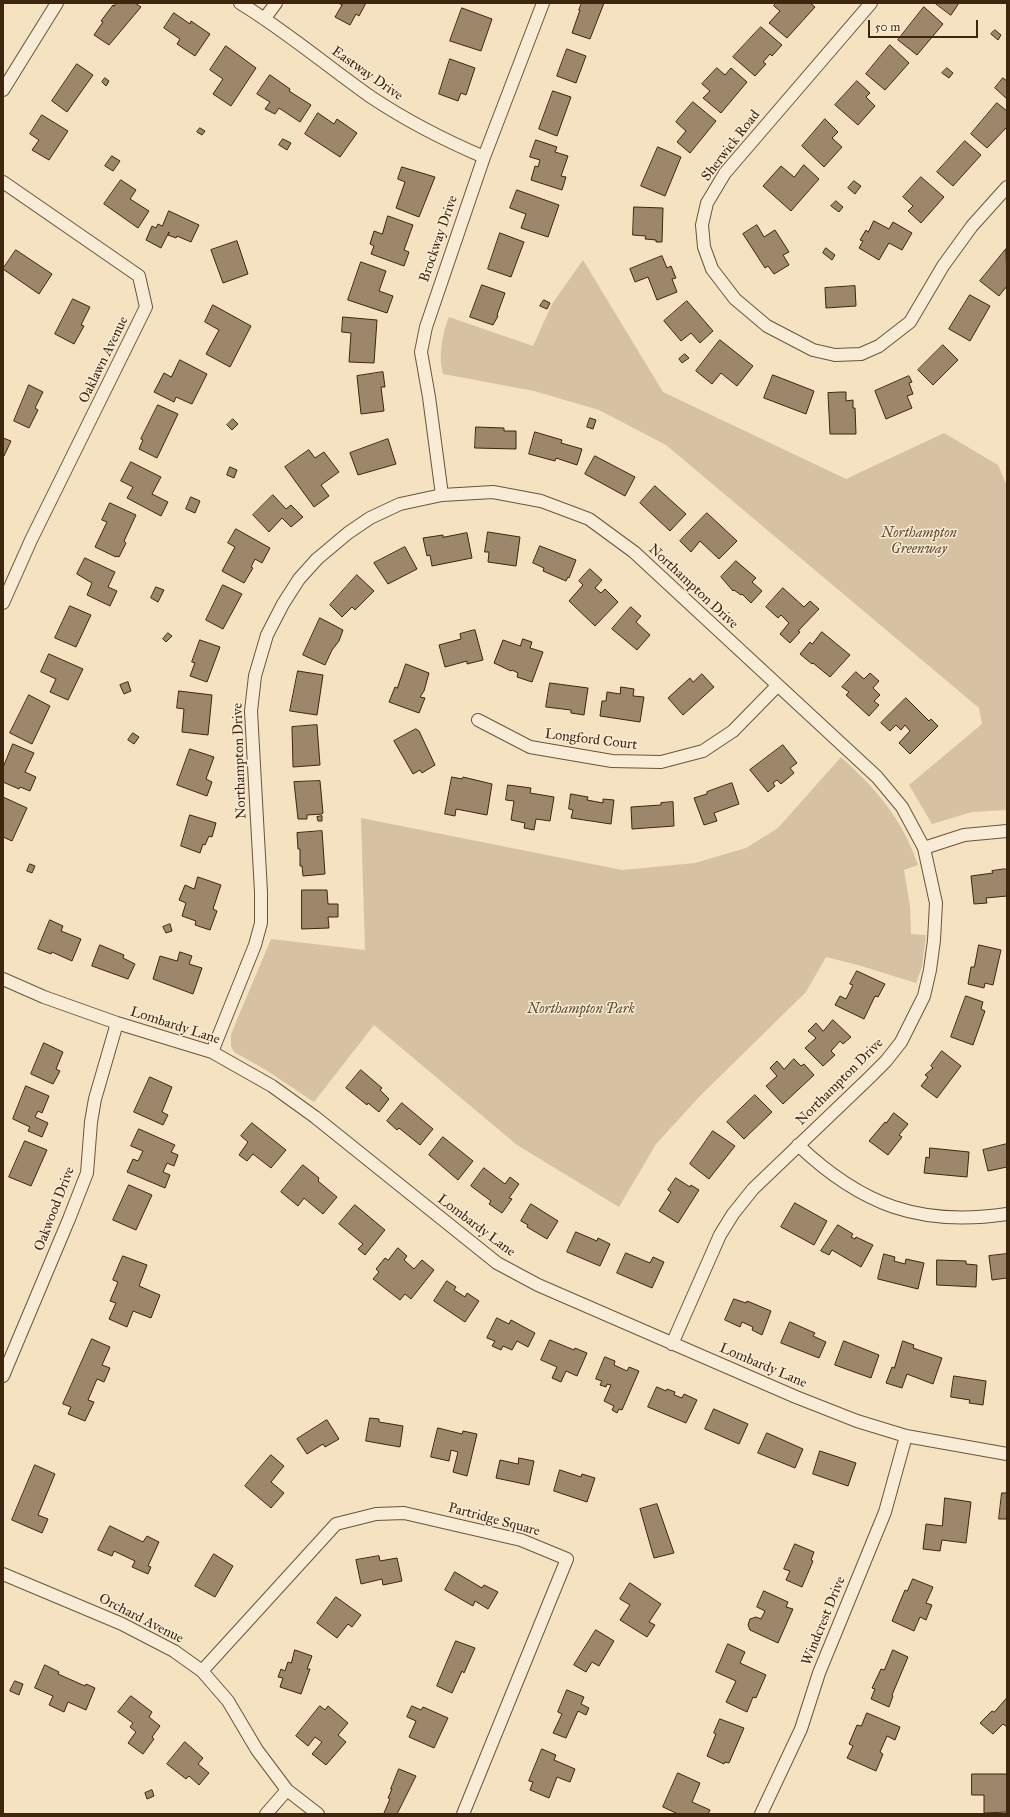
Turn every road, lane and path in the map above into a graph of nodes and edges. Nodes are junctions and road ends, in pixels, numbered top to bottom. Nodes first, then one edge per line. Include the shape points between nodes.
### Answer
1 (57, 3) edge
2 (240, 3) edge
3 (276, 3) edge
4 (543, 3) edge
5 (871, 3) edge
6 (265, 18) junction
7 (3, 90) edge
8 (484, 157) junction
9 (3, 182) edge
10 (1007, 187) edge
11 (442, 495) junction
12 (3, 603) edge
13 (777, 686) junction
14 (478, 720) dead end
15 (1007, 830) edge
16 (924, 848) junction
17 (3, 979) edge
18 (117, 1023) junction
19 (212, 1052) junction
20 (798, 1145) junction
21 (1007, 1214) edge
22 (672, 1344) junction
23 (3, 1376) edge
24 (906, 1436) junction
25 (1007, 1454) edge
26 (3, 1574) edge
27 (202, 1671) junction
28 (287, 1790) junction
29 (266, 1814) edge
30 (318, 1814) edge
31 (464, 1814) edge
32 (761, 1814) edge

1 - 7 street
2 - 6 street, Eastway Drive
3 - 6 street
4 - 8 street, Brockway Drive
5 - 10 street, Sherwick Road via 725,173 707,203 702,225 703,240 712,269 735,299 767,326 813,350 835,354 861,354 879,346 910,322 943,266 972,226
6 - 8 street, Eastway Drive via 371,97 453,144
8 - 11 street, Brockway Drive via 434,298 421,352
9 - 12 street, Oaklawn Avenue via 139,276 146,307 31,540
11 - 13 street, Northampton Drive via 493,492 541,501 590,519 634,552
11 - 19 street, Northampton Drive via 400,504 370,518 332,545 299,578 267,635 255,676 251,711 261,923 255,945
13 - 14 street, Longford Court via 733,731 703,751 661,762 612,761 530,747
13 - 16 street, Northampton Drive via 877,777 902,807
15 - 16 street via 964,835
16 - 20 street, Northampton Drive via 936,903 931,962 924,996 901,1042 886,1061
17 - 18 street, Lombardy Lane via 44,997
18 - 19 street, Lombardy Lane
18 - 23 street, Oakwood Drive via 95,1099 87,1173
19 - 22 street, Lombardy Lane via 272,1086 315,1117 497,1263 538,1285
20 - 21 street via 841,1181 888,1205 944,1218
20 - 22 street, Northampton Drive via 753,1189 733,1214 720,1235
22 - 24 street, Lombardy Lane via 828,1410
24 - 25 street, Lombardy Lane
24 - 32 street, Windcrest Drive via 885,1512 819,1673 801,1730
26 - 27 street, Orchard Avenue via 122,1624 174,1651
27 - 28 street, Orchard Avenue via 228,1701 257,1750
27 - 31 street, Partridge Square via 336,1524 376,1514 404,1513 521,1540 567,1559
28 - 29 street
28 - 30 street, Orchard Avenue

